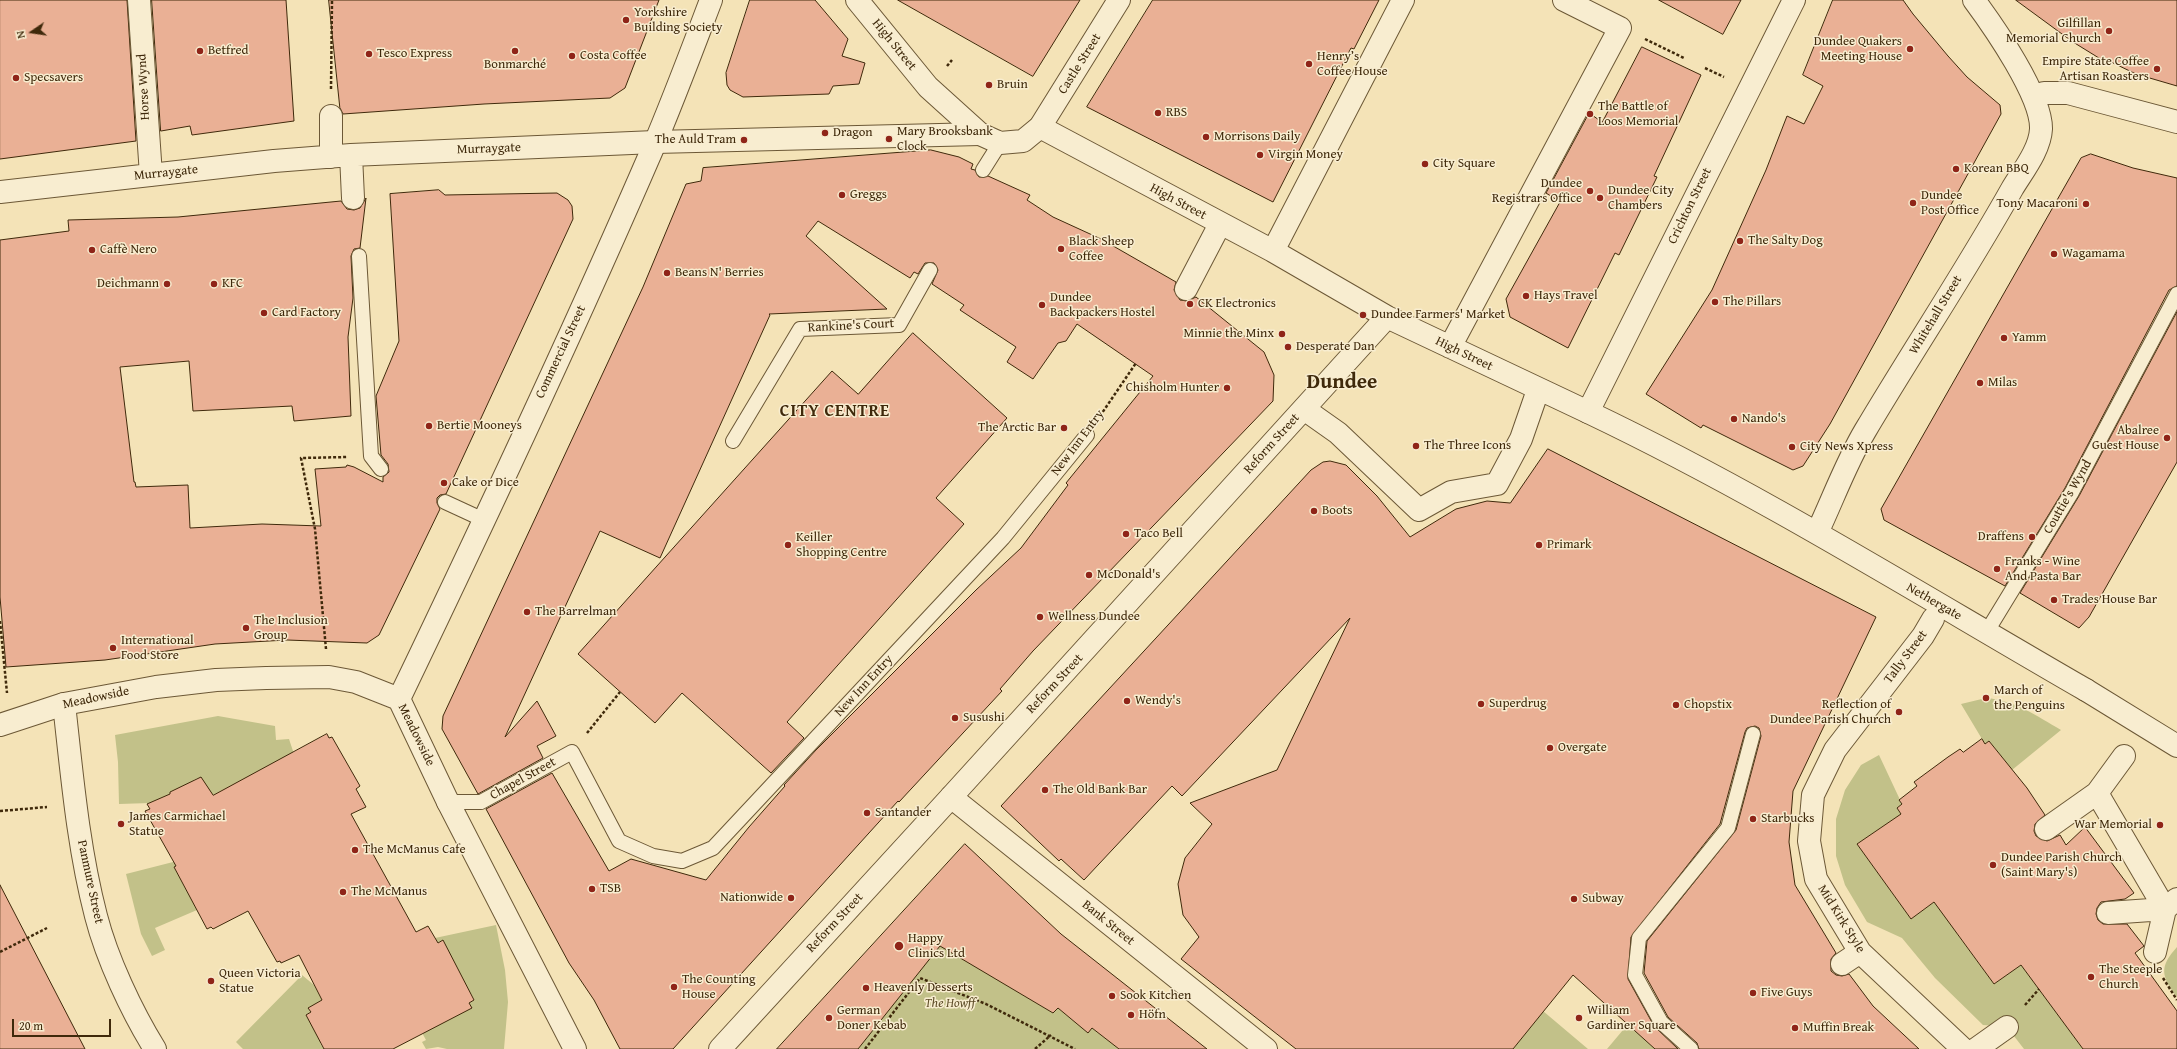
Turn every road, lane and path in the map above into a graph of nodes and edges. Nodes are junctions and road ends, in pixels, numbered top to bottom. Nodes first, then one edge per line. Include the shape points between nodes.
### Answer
1 (139, 0) edge
2 (332, 0) edge
3 (712, 0) edge
4 (857, 0) edge
5 (1119, 0) edge
6 (1403, 0) edge
7 (1564, 0) edge
8 (1794, 0) edge
9 (1974, 0) edge
10 (1620, 28) junction
11 (1684, 58) dead end
12 (2034, 96) junction
13 (331, 116) joint
14 (2177, 122) edge
15 (1040, 128) junction
16 (980, 134) junction
17 (655, 142) junction
18 (1000, 143) junction
19 (341, 156) junction
20 (983, 170) dead end
21 (151, 175) junction
22 (0, 192) edge
23 (353, 198) dead end
24 (1220, 224) junction
25 (1274, 251) junction
26 (359, 256) dead end
27 (930, 270) dead end
28 (1186, 289) dead end
29 (2177, 294) edge
30 (1387, 317) junction
31 (1450, 347) junction
32 (1136, 363) dead end
33 (1538, 390) junction
34 (1304, 409) junction
35 (1588, 412) junction
36 (1087, 435) joint
37 (733, 441) dead end
38 (371, 456) junction
39 (1688, 462) joint
40 (381, 469) dead end
41 (446, 502) dead end
42 (484, 520) junction
43 (1817, 533) junction
44 (1933, 619) dead end
45 (0, 621) edge
46 (1986, 633) junction
47 (329, 677) junction
48 (620, 692) dead end
49 (399, 699) junction
50 (64, 704) junction
51 (5, 723) edge
52 (1753, 734) dead end
53 (2177, 746) edge
54 (572, 752) junction
55 (2124, 756) dead end
56 (2097, 793) junction
57 (1813, 795) joint
58 (951, 797) junction
59 (448, 802) junction
60 (2046, 829) dead end
61 (2171, 904) edge
62 (2108, 913) dead end
63 (47, 928) dead end
64 (0, 952) edge
65 (1860, 952) junction
66 (2155, 952) dead end
67 (1842, 964) dead end
68 (2007, 1027) dead end
69 (1051, 1035) junction
70 (155, 1049) edge
71 (576, 1049) edge
72 (720, 1049) edge
73 (865, 1049) edge
74 (1035, 1049) edge
75 (1075, 1049) edge
76 (1266, 1049) edge
77 (1691, 1049) edge
78 (1962, 1049) edge
79 (1976, 1049) edge

1 - 21 street, Horse Wynd
2 - 13 path
3 - 17 street, Commercial Street
4 - 16 street, High Street via 928,87
5 - 15 street, Castle Street
6 - 25 street
7 - 10 street
8 - 35 street, Crichton Street
9 - 12 street, Whitehall Street via 1992,24
10 - 11 path
10 - 31 street
12 - 14 street via 2068,92
12 - 43 street, Whitehall Street via 2040,113 2041,130 2038,143 1864,432
13 - 19 street
15 - 18 street, High Street via 1023,141
15 - 24 street, High Street
16 - 17 street, Murraygate
16 - 18 street, High Street
17 - 19 street, Murraygate
17 - 42 street, Commercial Street
18 - 20 lane
19 - 21 street, Murraygate
19 - 23 street
21 - 22 street, Murraygate
24 - 25 street, High Street
24 - 28 street
25 - 30 street, High Street
26 - 38 lane
27 - 37 lane, Rankine's Court via 899,325 800,329
29 - 46 lane, Couttie's Wynd via 2072,492
30 - 31 street, High Street
30 - 34 street, Reform Street
31 - 33 street, High Street
32 - 36 path, New Inn Entry
33 - 34 street via 1521,439 1492,493 1451,492 1424,517 1338,433
33 - 35 street, High Street
34 - 58 street, Reform Street
35 - 39 street, High Street
36 - 54 lane, New Inn Entry via 1003,538 713,848 682,861 653,856 619,841
38 - 40 lane
38 - 47 path via 301,458 315,530
39 - 43 street, Nethergate
41 - 42 lane
42 - 49 street, Commercial Street
43 - 46 street, Nethergate
44 - 57 street, Tally Street via 1923,636 1836,750
45 - 51 path
46 - 53 street, Nethergate
47 - 49 street, Meadowside via 356,682
47 - 50 street, Meadowside via 216,680 129,691
48 - 54 path
49 - 59 street, Meadowside
50 - 51 street, Meadowside
50 - 70 street, Panmure Street via 78,823 96,917 112,961
52 - 77 lane via 1728,828 1639,938 1635,975 1661,1022
54 - 59 lane, Chapel Street via 481,802
55 - 56 street
56 - 60 street
56 - 61 street
57 - 65 street, Mid Kirk Style via 1809,841 1816,879
58 - 72 street, Reform Street
58 - 76 street, Bank Street
59 - 71 street, Meadowside
61 - 62 street
61 - 66 street
63 - 64 path
65 - 67 street
65 - 78 street, Mid Kirk Style
68 - 79 street
69 - 73 path via 986,1004 920,978
69 - 74 path
69 - 75 path

